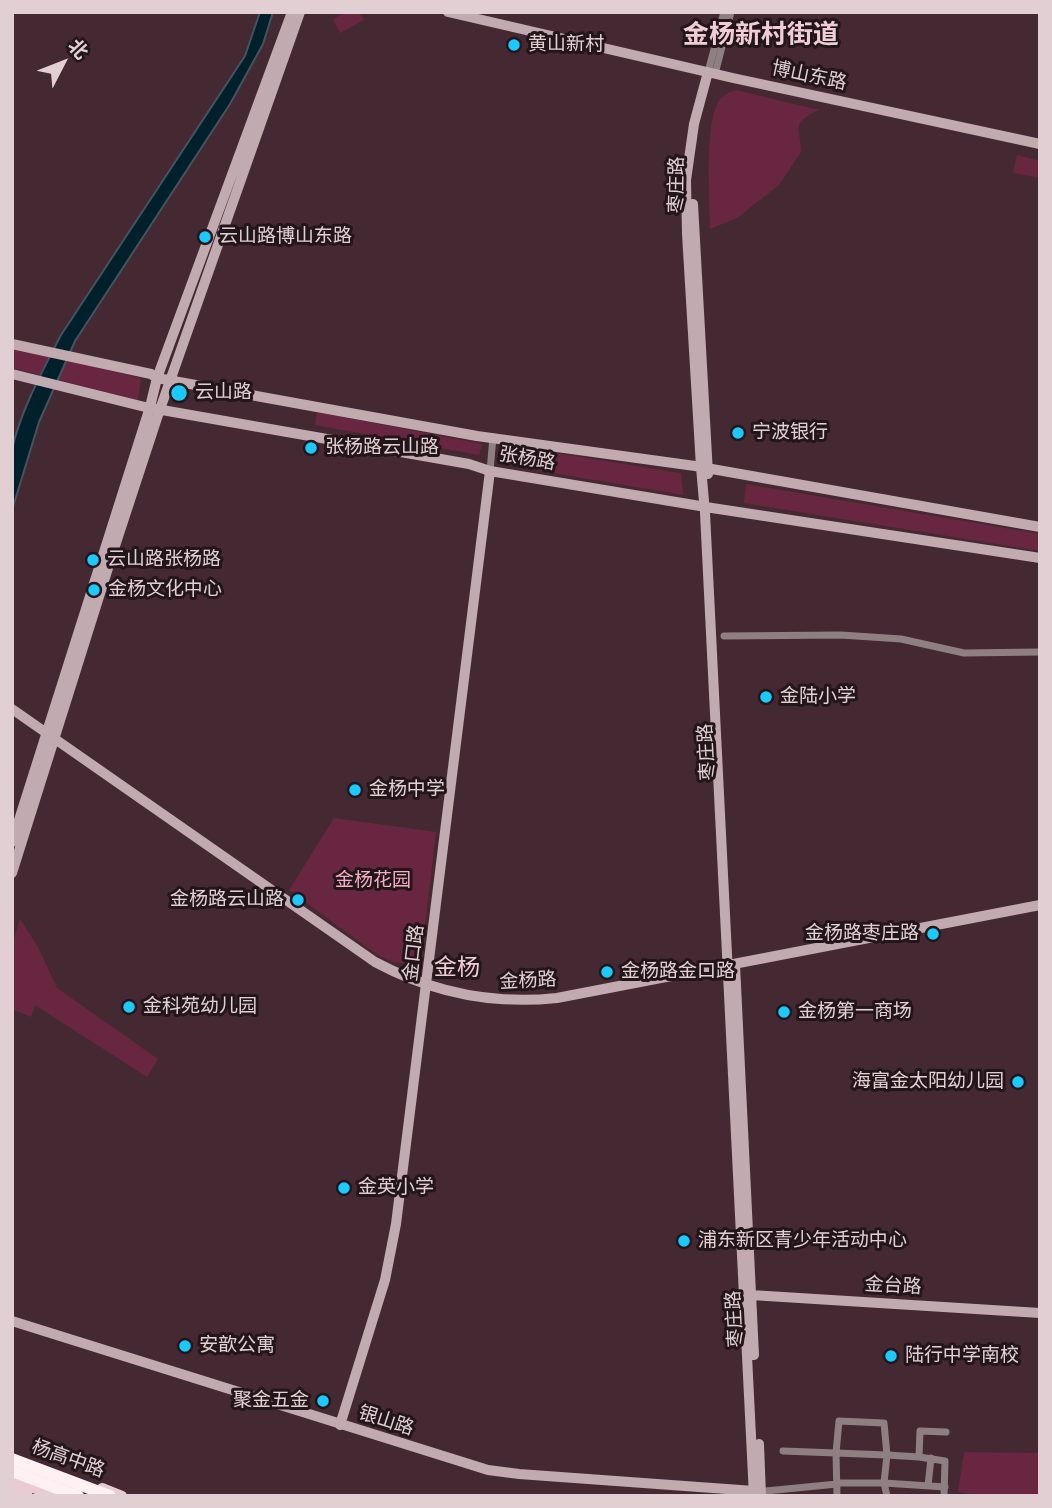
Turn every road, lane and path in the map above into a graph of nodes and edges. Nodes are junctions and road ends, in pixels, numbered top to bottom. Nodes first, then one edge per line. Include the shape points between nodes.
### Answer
1 (292, 12) edge
2 (300, 12) edge
3 (448, 12) edge
4 (724, 12) edge
5 (731, 12) edge
6 (711, 73) junction
7 (1040, 144) edge
8 (12, 344) edge
9 (12, 374) edge
10 (157, 378) junction
11 (170, 380) junction
12 (155, 408) junction
13 (494, 436) junction
14 (704, 468) junction
15 (490, 471) junction
16 (709, 507) junction
17 (1040, 527) edge
18 (1040, 558) edge
19 (724, 636) dead end
20 (1040, 652) edge
21 (12, 709) edge
22 (51, 736) junction
23 (12, 842) edge
24 (12, 873) edge
25 (1040, 905) edge
26 (731, 965) junction
27 (427, 986) junction
28 (748, 1295) junction
29 (1040, 1313) edge
30 (12, 1321) edge
31 (340, 1424) junction
32 (946, 1432) dead end
33 (783, 1451) dead end
34 (836, 1453) junction
35 (887, 1455) junction
36 (919, 1457) junction
37 (12, 1458) edge
38 (931, 1458) junction
39 (12, 1471) edge
40 (12, 1480) edge
41 (837, 1483) junction
42 (884, 1483) junction
43 (928, 1486) junction
44 (945, 1487) junction
45 (12, 1490) edge
46 (32, 1492) edge
47 (759, 1493) edge
48 (55, 1496) edge
49 (78, 1496) edge
50 (110, 1496) edge
51 (122, 1496) edge
52 (837, 1496) edge
53 (887, 1496) edge
54 (944, 1496) edge

1 - 10 street
2 - 11 street
3 - 6 street, 博山东路
4 - 6 street, 枣庄路
5 - 6 street, 枣庄路
6 - 7 street, 博山东路
6 - 14 street, 枣庄路 via 692,181
8 - 10 street, 张杨路
9 - 12 street, 张杨路
10 - 11 street, 张杨路
10 - 12 street
11 - 12 street
11 - 13 street, 张杨路
12 - 15 street, 张杨路
12 - 22 street
13 - 14 street, 张杨路
13 - 15 street, 金口路
14 - 16 street, 枣庄路
14 - 17 street, 张杨路
15 - 16 street, 张杨路
15 - 27 street, 金口路
16 - 18 street, 张杨路
16 - 26 street, 枣庄路
19 - 20 street via 841,635 901,639 964,653
21 - 22 street, 金杨路
22 - 23 street
22 - 24 street
22 - 27 street, 金杨路 via 351,947 401,977
25 - 26 street, 金杨路
26 - 27 street, 金杨路 via 525,1001 493,1000
26 - 28 street, 枣庄路
27 - 31 street, 金口路 via 392,1254
28 - 29 street, 金台路
28 - 47 street, 枣庄路
30 - 31 street, 银山路
31 - 47 street, 银山路 via 488,1470
32 - 36 street via 920,1431
33 - 34 street
34 - 35 street
34 - 35 street via 839,1421 884,1423
34 - 41 street
35 - 36 street
35 - 42 street
36 - 38 street
37 - 46 main road
37 - 50 highway, 杨高中路
37 - 51 main road
38 - 43 street
38 - 44 street via 945,1461
39 - 49 highway, 杨高中路, bridge
40 - 46 main road, 杨高中路
41 - 42 street
41 - 47 street
41 - 52 street
42 - 43 street
42 - 53 street
43 - 44 street
44 - 54 street
45 - 46 main road, 杨高中路
46 - 48 main road, 杨高中路

